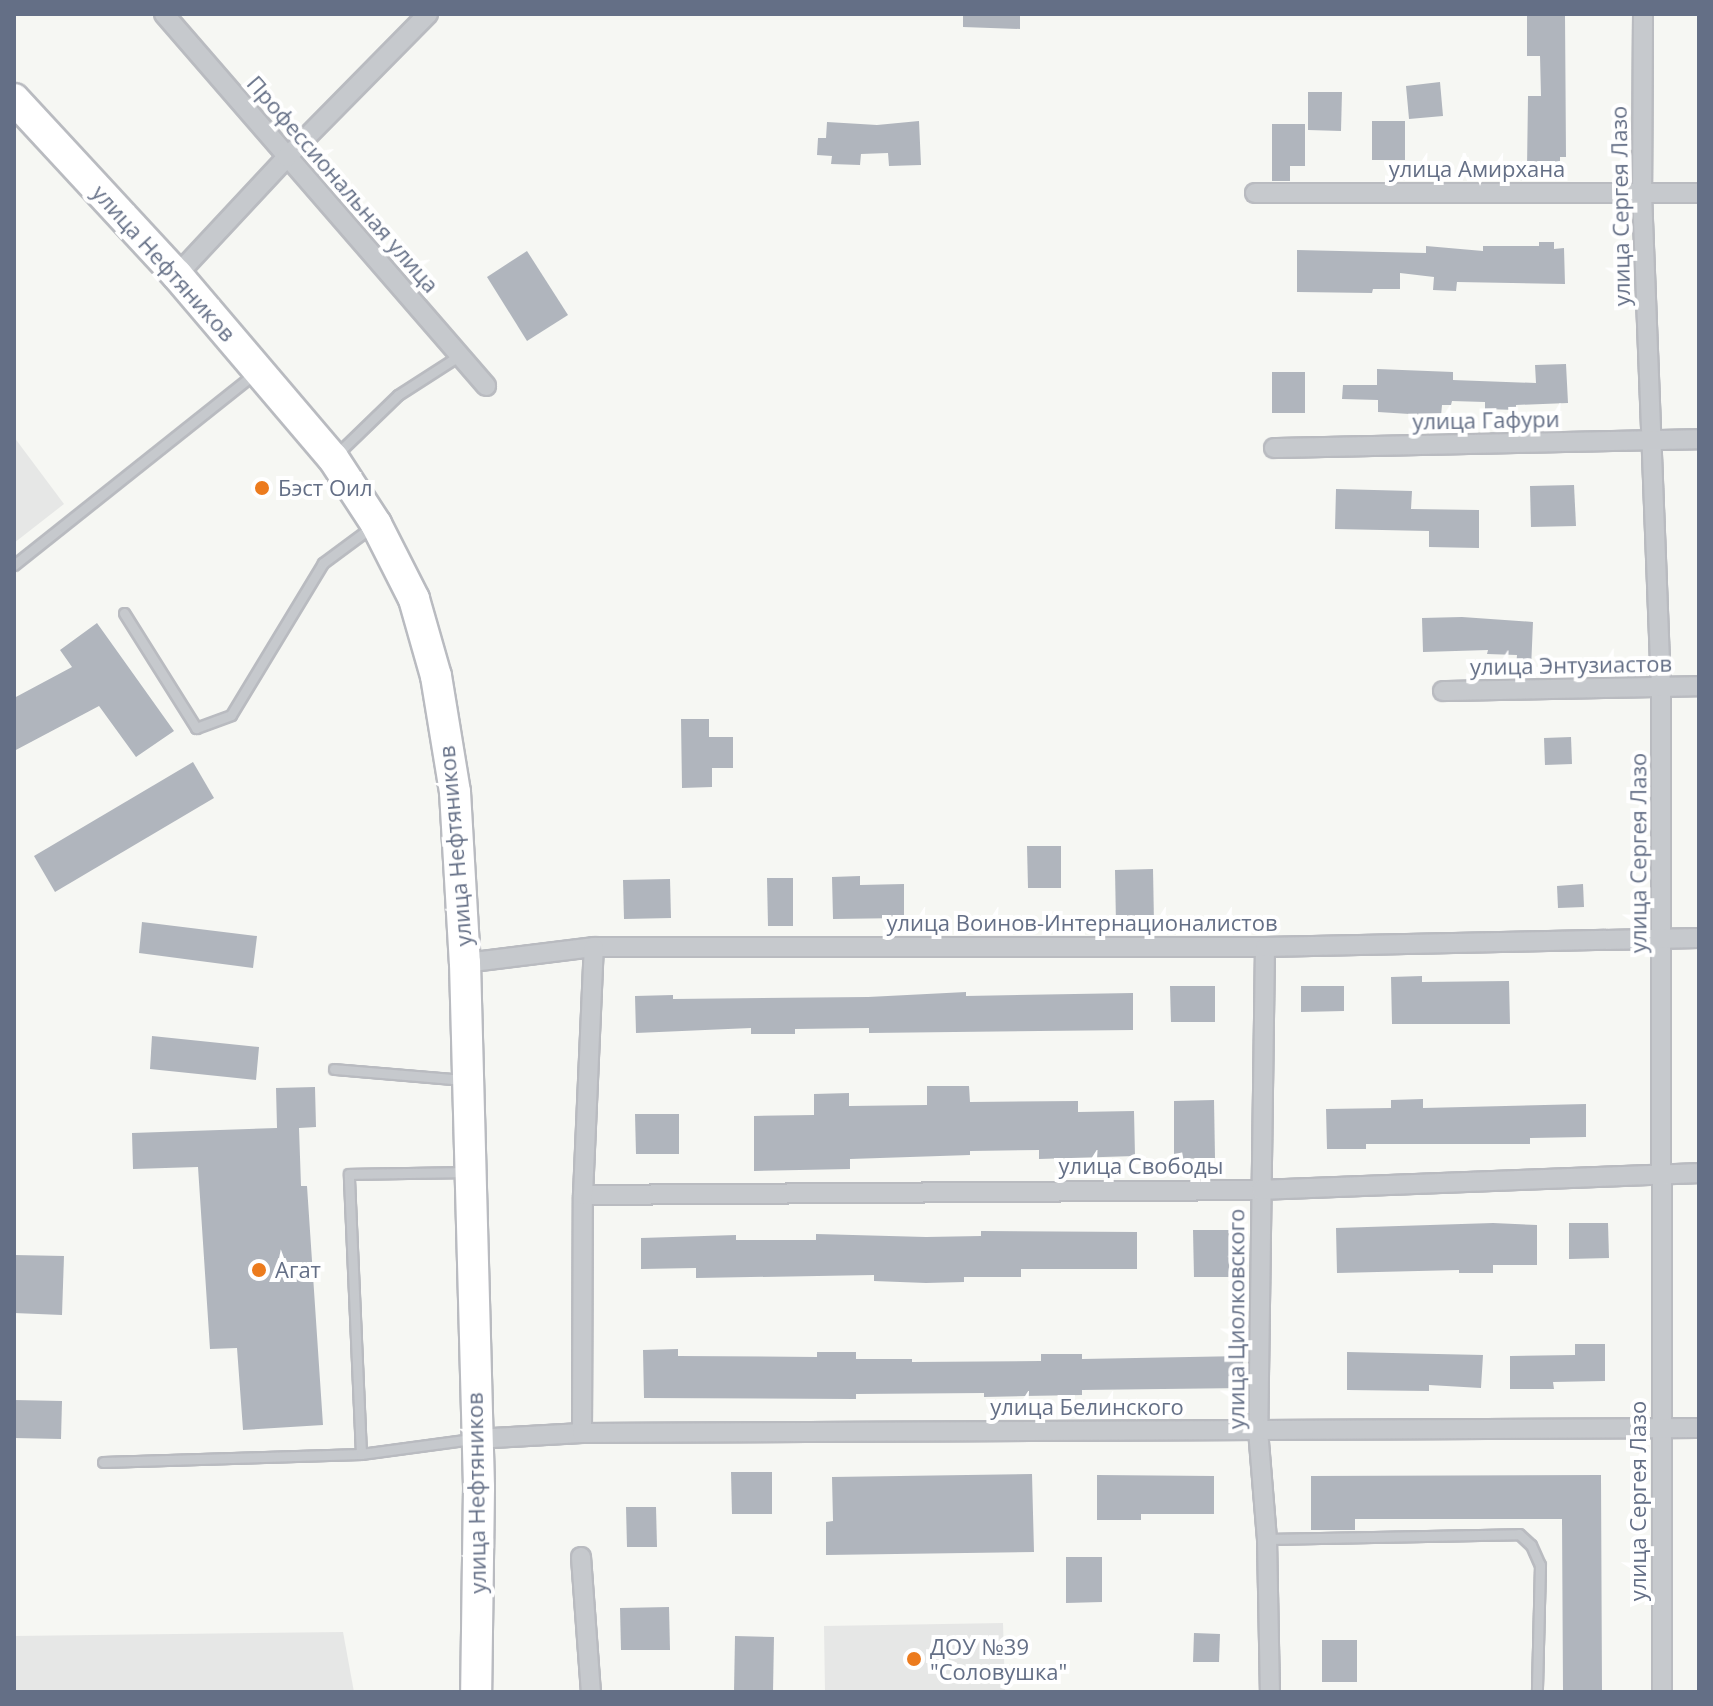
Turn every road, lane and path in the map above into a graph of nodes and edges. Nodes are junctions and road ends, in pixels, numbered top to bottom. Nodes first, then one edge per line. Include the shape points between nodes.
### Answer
1 (164, 14) edge
2 (428, 14) edge
3 (1643, 14) edge
4 (14, 99) edge
5 (287, 157) junction
6 (1255, 193) dead end
7 (1699, 193) edge
8 (1642, 194) junction
9 (177, 275) junction
10 (460, 355) junction
11 (260, 369) junction
12 (486, 386) dead end
13 (1699, 439) edge
14 (1649, 441) junction
15 (1274, 448) dead end
16 (333, 458) junction
17 (376, 524) junction
18 (14, 565) edge
19 (124, 613) dead end
20 (1661, 686) junction
21 (1699, 686) edge
22 (1443, 691) dead end
23 (1662, 938) junction
24 (1699, 938) edge
25 (594, 947) junction
26 (1265, 947) junction
27 (465, 963) junction
28 (334, 1069) dead end
29 (469, 1081) junction
30 (471, 1172) junction
31 (1699, 1173) edge
32 (1659, 1174) junction
33 (1261, 1190) junction
34 (583, 1195) junction
35 (1663, 1428) junction
36 (1699, 1428) edge
37 (1258, 1430) junction
38 (582, 1433) junction
39 (475, 1439) junction
40 (361, 1454) junction
41 (103, 1462) dead end
42 (1267, 1539) junction
43 (581, 1557) dead end
44 (476, 1692) edge
45 (591, 1692) edge
46 (1270, 1692) edge
47 (1537, 1692) edge
48 (1662, 1692) edge

1 - 5 street, Профессиональная улица
2 - 5 street
3 - 8 street, улица Сергея Лазо
4 - 9 main road, улица Нефтяников
5 - 9 street
5 - 10 street, Профессиональная улица
6 - 8 street, улица Амирхана
7 - 8 street, улица Амирхана
8 - 14 street, улица Сергея Лазо
9 - 11 main road, улица Нефтяников
10 - 12 street, Профессиональная улица
10 - 16 lane via 398,395
11 - 16 main road, улица Нефтяников
11 - 18 lane
13 - 14 street, улица Гафури
14 - 15 street, улица Гафури
14 - 20 street, улица Сергея Лазо
16 - 17 main road, улица Нефтяников
17 - 19 lane via 323,563 231,715 196,728
17 - 27 main road, улица Нефтяников via 414,599 436,676 455,792
20 - 21 street, улица Энтузиастов
20 - 22 street, улица Энтузиастов
20 - 23 street, улица Сергея Лазо
23 - 24 street, улица Воинов-Интернационалистов
23 - 26 street, улица Воинов-Интернационалистов
23 - 32 street, улица Сергея Лазо
25 - 26 street, улица Воинов-Интернационалистов
25 - 27 street, улица Воинов-Интернационалистов
25 - 34 street
26 - 33 street, улица Циолковского
27 - 29 main road, улица Нефтяников
28 - 29 lane
29 - 30 main road, улица Нефтяников
30 - 39 main road, улица Нефтяников
30 - 40 lane via 349,1174
31 - 32 street, улица Свободы
32 - 33 street, улица Свободы
32 - 35 street, улица Сергея Лазо
33 - 34 street, улица Свободы
33 - 37 street, улица Циолковского
34 - 38 street
35 - 36 street, улица Белинского
35 - 37 street, улица Белинского
35 - 48 street, улица Сергея Лазо
37 - 38 street, улица Белинского
37 - 42 street, улица Циолковского
38 - 39 street, улица Белинского
39 - 40 lane
39 - 44 main road, улица Нефтяников
40 - 41 lane
42 - 46 street, улица Циолковского
42 - 47 lane via 1519,1534 1540,1565
43 - 45 street

